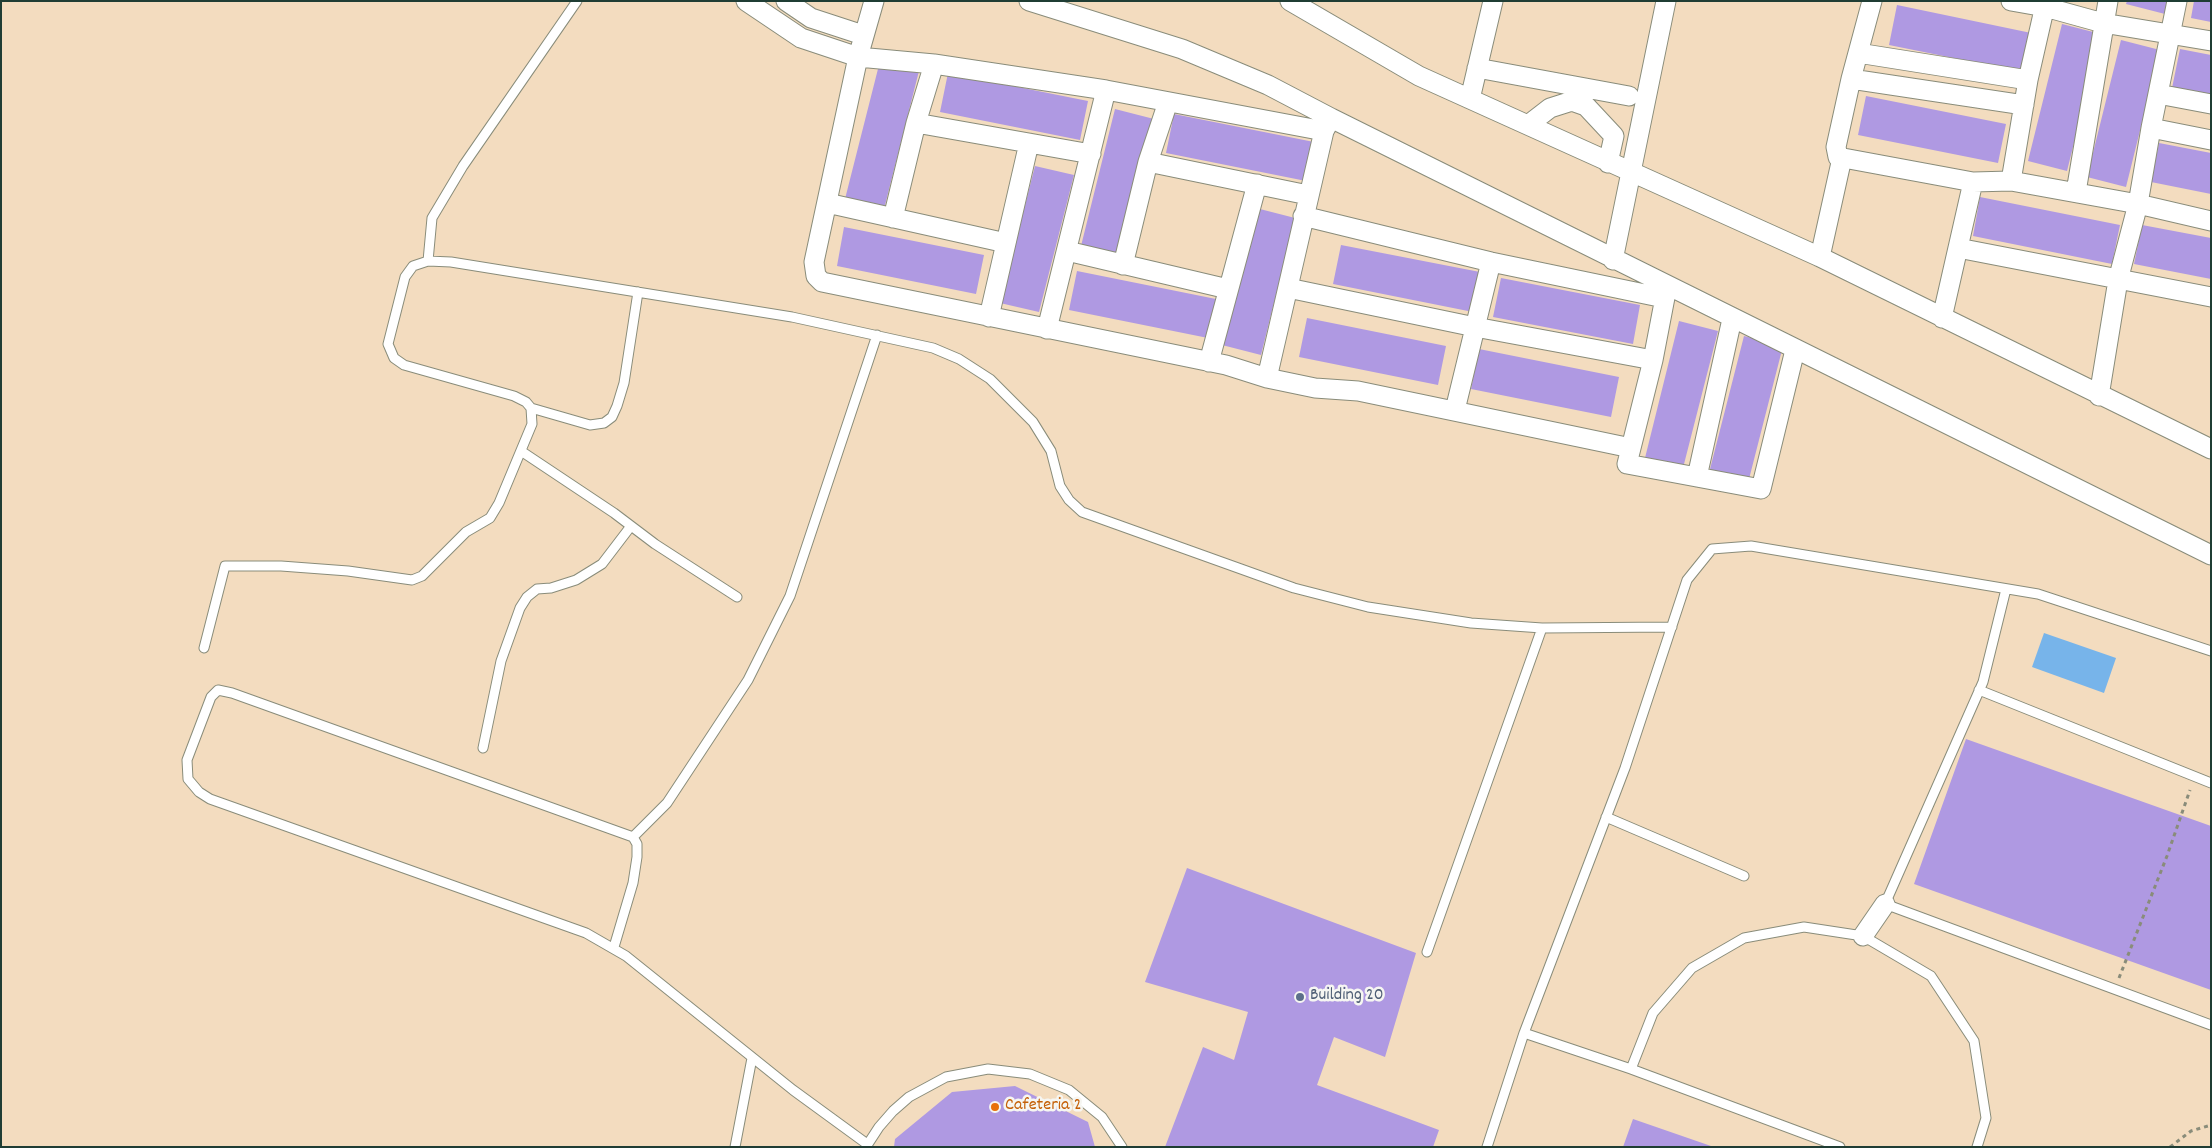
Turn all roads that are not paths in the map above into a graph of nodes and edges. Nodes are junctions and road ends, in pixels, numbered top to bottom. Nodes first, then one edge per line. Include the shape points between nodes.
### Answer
1 (577, 1) edge
2 (746, 1) edge
3 (786, 1) edge
4 (874, 1) edge
5 (1029, 1) edge
6 (1290, 1) edge
7 (1493, 1) edge
8 (1666, 1) edge
9 (1872, 1) edge
10 (2011, 1) edge
11 (2108, 1) edge
12 (2177, 1) edge
13 (2045, 4) edge
14 (2103, 22) junction
15 (2172, 34) junction
16 (863, 35) junction
17 (2211, 42) edge
18 (1858, 52) junction
19 (858, 57) junction
20 (934, 64) junction
21 (1476, 68) junction
22 (1851, 79) junction
23 (2028, 80) junction
24 (1106, 90) junction
25 (2158, 94) junction
26 (1629, 96) dead end
27 (1470, 99) junction
28 (1168, 102) junction
29 (2211, 104) edge
30 (2024, 105) junction
31 (916, 123) junction
32 (1327, 125) junction
33 (1528, 125) junction
34 (2150, 128) junction
35 (2211, 140) edge
36 (1029, 143) junction
37 (1091, 154) junction
38 (1842, 158) junction
39 (1148, 162) junction
40 (1608, 163) junction
41 (1632, 174) junction
42 (2011, 181) junction
43 (1973, 182) junction
44 (1257, 184) junction
45 (2076, 192) junction
46 (1308, 195) junction
47 (827, 203) junction
48 (2138, 204) junction
49 (1303, 216) junction
50 (893, 218) junction
51 (2211, 221) edge
52 (1006, 243) junction
53 (1958, 248) junction
54 (1067, 251) junction
55 (1820, 258) junction
56 (1613, 260) junction
57 (428, 261) junction
58 (1491, 262) junction
59 (1123, 265) junction
60 (2118, 280) junction
61 (1288, 288) junction
62 (1228, 289) junction
63 (638, 292) junction
64 (1666, 292) junction
65 (2211, 297) edge
66 (989, 317) junction
67 (1942, 318) junction
68 (1732, 319) junction
69 (1475, 327) junction
70 (1047, 329) junction
71 (877, 335) junction
72 (1795, 350) junction
73 (1653, 360) junction
74 (1209, 362) junction
75 (1267, 378) junction
76 (2099, 396) junction
77 (531, 408) junction
78 (1455, 410) junction
79 (1631, 448) junction
80 (2211, 449) edge
81 (521, 451) junction
82 (1697, 477) junction
83 (631, 526) junction
84 (2211, 556) edge
85 (2006, 589) junction
86 (736, 597) dead end
87 (1672, 626) junction
88 (1542, 628) junction
89 (204, 648) dead end
90 (2211, 651) edge
91 (1979, 690) junction
92 (483, 748) dead end
93 (2211, 783) edge
94 (1606, 817) junction
95 (632, 837) junction
96 (1744, 876) dead end
97 (1885, 904) junction
98 (1863, 936) junction
99 (614, 948) junction
100 (1427, 952) dead end
101 (2211, 1025) edge
102 (1524, 1033) junction
103 (752, 1058) junction
104 (1631, 1069) junction
105 (867, 1146) edge
106 (735, 1147) edge
107 (1122, 1147) edge
108 (1487, 1147) edge
109 (1840, 1147) edge
110 (1977, 1147) edge

1 - 57 lane via 463,166 432,218
2 - 19 street via 801,38
3 - 16 street via 811,18
4 - 16 street
5 - 32 street via 1182,49 1268,85
6 - 27 street via 1419,76
7 - 21 street
8 - 41 street
9 - 18 street
10 - 13 street
11 - 14 street
12 - 15 street
13 - 14 street
13 - 23 street
14 - 15 street
14 - 45 street
15 - 17 street
15 - 25 street
16 - 19 street
18 - 22 street
18 - 23 street
19 - 20 street
19 - 47 street
20 - 24 street
20 - 31 street
21 - 26 street
21 - 27 street
22 - 30 street
22 - 38 street via 1836,147 1836,153
23 - 30 street
24 - 28 street
24 - 37 street
25 - 29 street
25 - 34 street
27 - 33 street
28 - 32 street
28 - 39 street
30 - 42 street
31 - 36 street
31 - 50 street
32 - 46 street
32 - 56 street
33 - 40 street
33 - 40 street via 1550,108 1572,101 1586,106 1614,136
34 - 35 street
34 - 48 street
36 - 37 street
36 - 52 street
37 - 54 street
38 - 43 street
38 - 55 street
39 - 44 street
39 - 59 street
40 - 41 street
41 - 55 street
41 - 56 street
42 - 43 street
42 - 45 street
43 - 53 street
44 - 46 street
44 - 62 street
45 - 48 street
46 - 49 street
47 - 50 street
47 - 66 street via 814,262 816,276 822,282
48 - 51 street
48 - 60 street
49 - 58 street
49 - 61 street
50 - 52 street
52 - 66 street
53 - 60 street
53 - 67 street
54 - 59 street
54 - 70 street
55 - 67 street
56 - 64 street
57 - 63 lane
57 - 77 lane via 413,266 405,277 388,344 394,358 404,365 514,396
58 - 64 street
58 - 69 street
59 - 62 street
60 - 65 street
60 - 76 street
61 - 69 street
61 - 75 street
62 - 74 street
63 - 71 lane via 792,317
63 - 77 lane via 624,383 612,417 604,423 590,425
64 - 68 street
64 - 73 street
66 - 70 street
67 - 76 street
68 - 72 street
68 - 82 street
69 - 73 street
69 - 78 street
70 - 74 street
71 - 88 lane via 933,348 959,358 990,379 1044,436 1060,486 1069,500 1082,512 1100,520 1154,536 1294,588 1368,607 1471,623
71 - 95 lane via 790,596 748,680 667,804
72 - 82 street via 1761,489
72 - 84 street
73 - 79 street
74 - 75 street
75 - 78 street
76 - 80 street
77 - 81 lane via 532,424
78 - 79 street
79 - 82 street via 1627,464
81 - 83 lane
81 - 89 lane via 490,518 466,532 422,576 412,580 348,570 225,566
83 - 86 lane
83 - 92 lane via 602,564 576,580 537,590 527,597 501,661
85 - 87 lane via 1751,546 1712,549 1687,580
85 - 90 lane via 2038,594
85 - 91 lane
87 - 88 lane
87 - 94 lane
88 - 100 lane
91 - 93 lane
91 - 97 lane
94 - 96 lane
94 - 102 lane
95 - 99 lane via 637,844 638,857
95 - 99 lane via 225,691 218,690 211,697 187,760 186,772 192,786 210,798 586,933
97 - 98 street
97 - 101 lane
98 - 104 lane via 1804,927 1737,942 1692,968 1653,1013
98 - 110 lane via 1931,976 1974,1041 1986,1118
99 - 103 lane
102 - 104 lane
102 - 108 lane
103 - 105 lane
103 - 106 lane
104 - 109 lane
105 - 107 lane via 893,1110 921,1089 946,1077 988,1069 1030,1074 1069,1090 1102,1117

